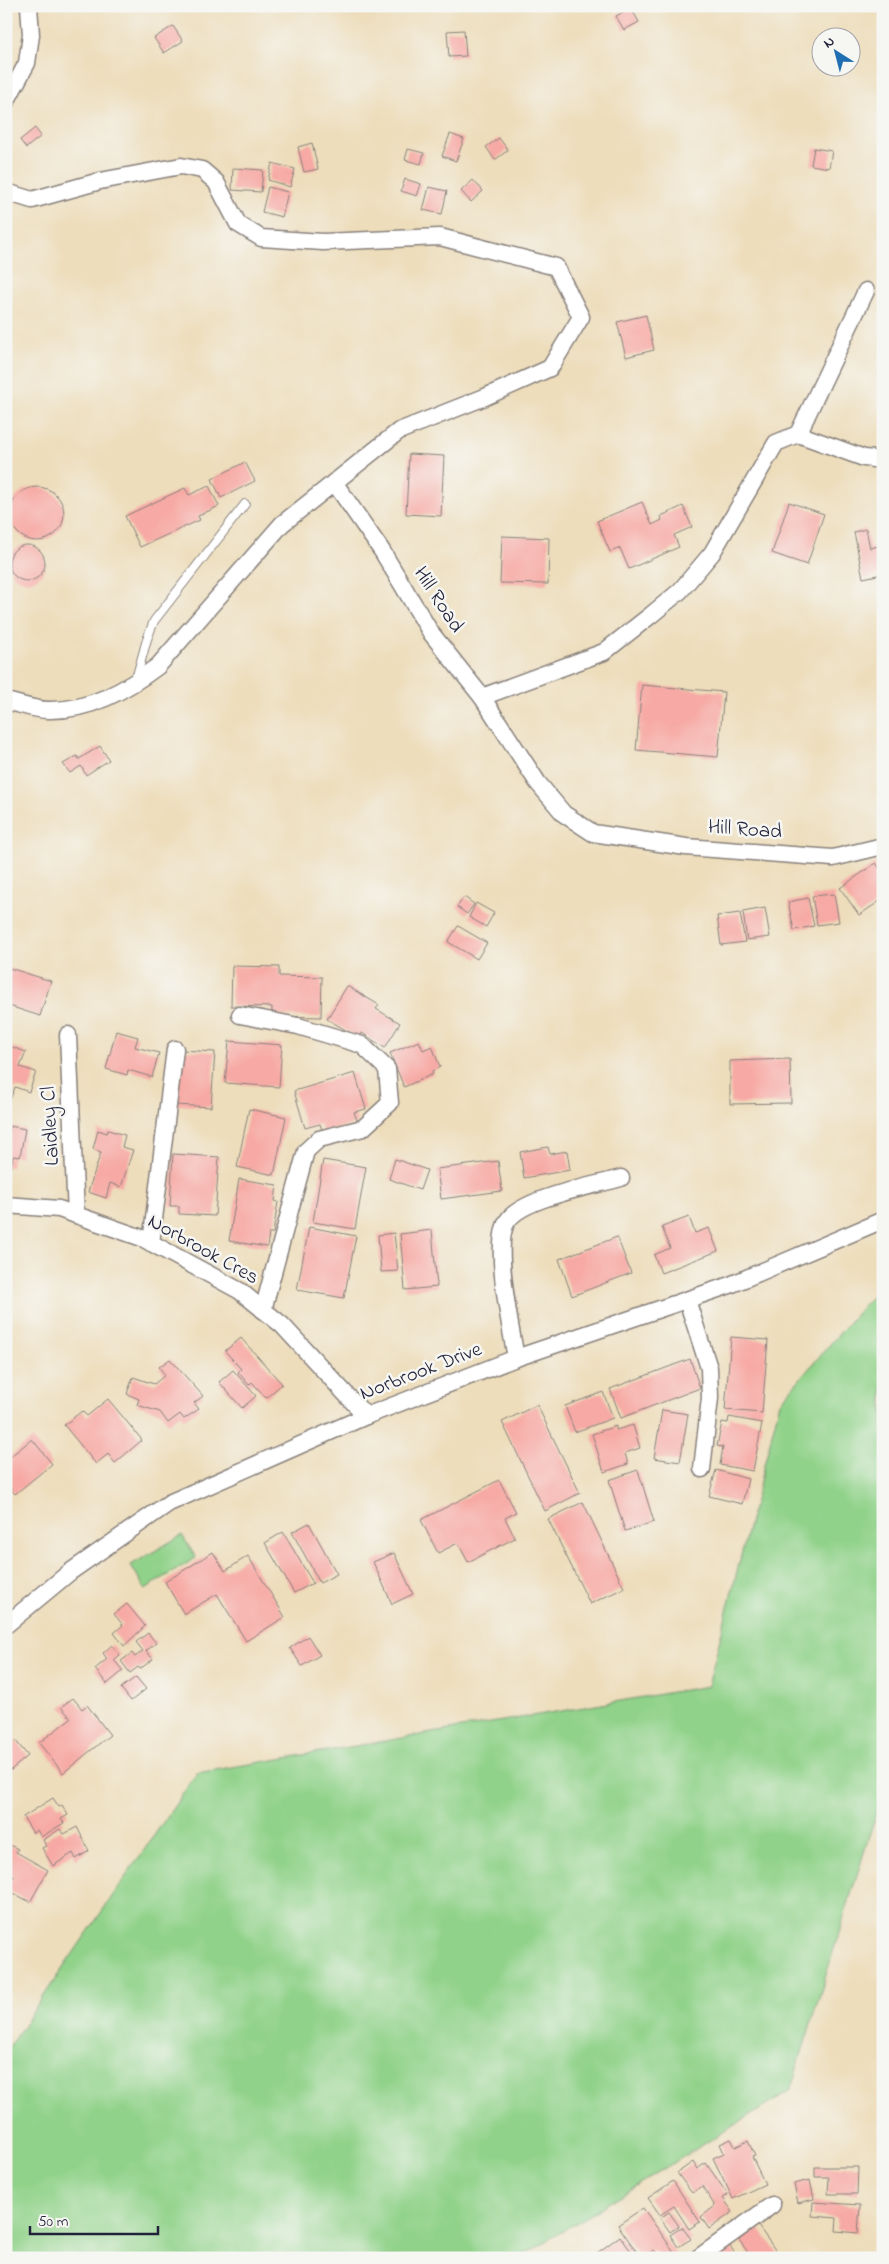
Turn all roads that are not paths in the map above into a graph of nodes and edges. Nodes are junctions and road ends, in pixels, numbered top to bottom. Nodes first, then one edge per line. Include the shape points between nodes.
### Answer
1 (29, 6) edge
2 (6, 102) edge
3 (6, 192) edge
4 (866, 291) dead end
5 (798, 434) junction
6 (883, 460) edge
7 (334, 482) junction
8 (245, 504) dead end
9 (135, 683) junction
10 (482, 697) junction
11 (6, 700) edge
12 (883, 846) edge
13 (240, 1015) dead end
14 (68, 1035) dead end
15 (175, 1049) dead end
16 (621, 1178) dead end
17 (6, 1205) edge
18 (76, 1214) junction
19 (883, 1220) edge
20 (151, 1243) junction
21 (687, 1300) junction
22 (263, 1310) junction
23 (516, 1358) junction
24 (366, 1416) junction
25 (702, 1469) dead end
26 (6, 1625) edge
27 (772, 2205) dead end
28 (699, 2257) edge

1 - 2 street via 31,35 27,63
3 - 7 street via 32,200 100,181 181,166 202,170 216,182 238,224 261,238 323,242 440,237 556,267 581,317 550,368 399,431
4 - 5 street
5 - 6 street via 864,458
5 - 10 street via 776,443 712,553 680,591 604,652
7 - 9 street via 282,524 158,666
7 - 10 street, Hill Road via 382,551 431,632
8 - 9 lane via 154,621
9 - 11 street via 105,700 69,709 46,711
10 - 12 street, Hill Road via 538,783 564,814 593,832 686,847 833,858
13 - 22 street via 298,1026 362,1045 387,1069 390,1103 363,1128 319,1140 306,1151
14 - 18 street, Laidley Cl
15 - 20 street
16 - 23 street via 535,1201 509,1218 502,1232 503,1271
17 - 18 street, Norbrook Cres via 59,1209
18 - 20 street, Norbrook Cres
19 - 21 street, Norbrook Drive
20 - 22 street, Norbrook Cres via 240,1291
21 - 23 street, Norbrook Drive
21 - 25 street via 709,1368 710,1398
22 - 24 street, Norbrook Cres via 282,1325
23 - 24 street, Norbrook Drive
24 - 26 street, Norbrook Drive via 168,1503 70,1572
27 - 28 street

